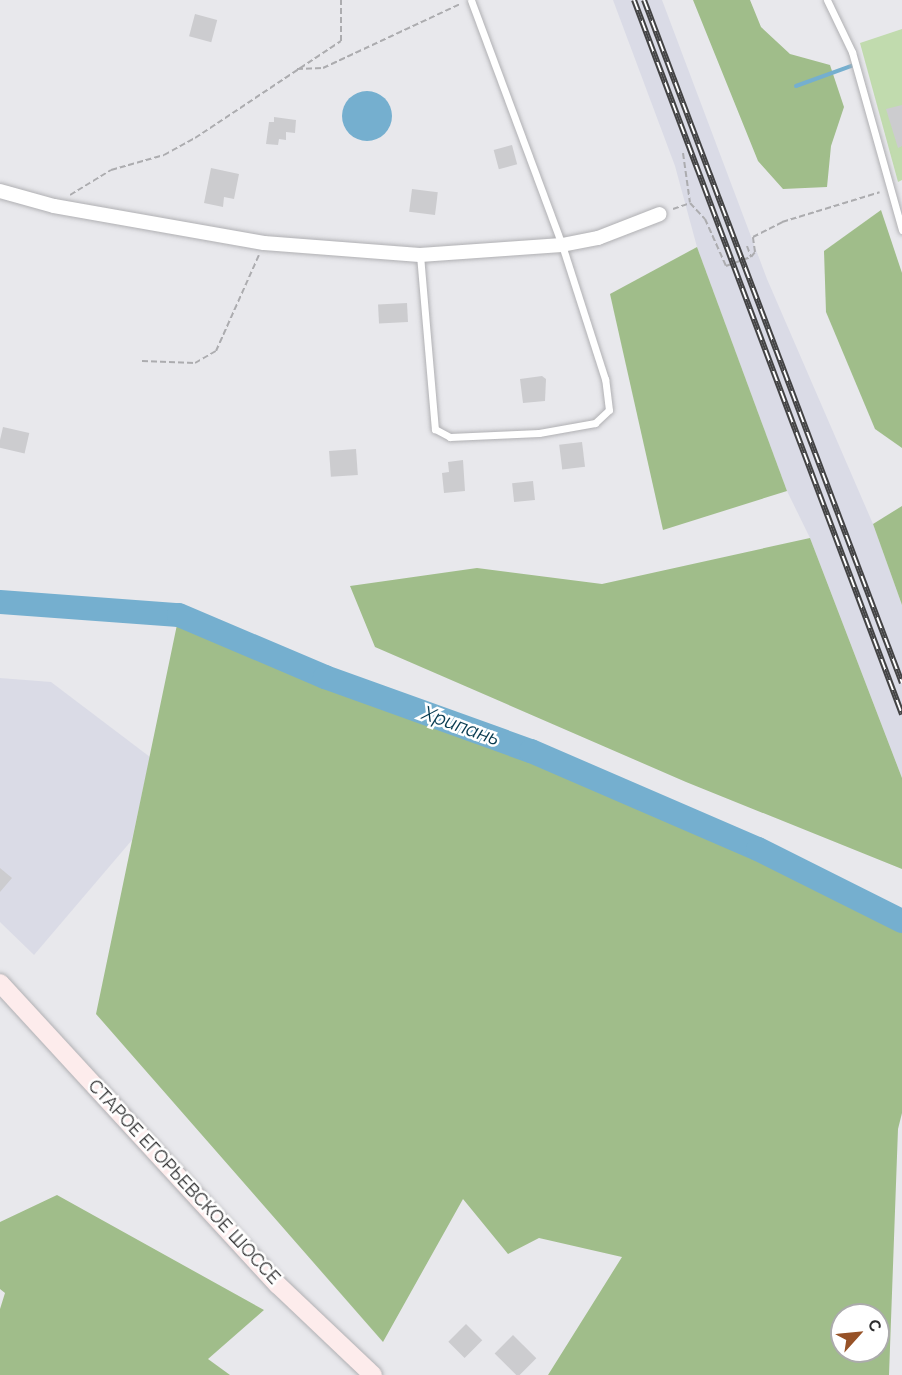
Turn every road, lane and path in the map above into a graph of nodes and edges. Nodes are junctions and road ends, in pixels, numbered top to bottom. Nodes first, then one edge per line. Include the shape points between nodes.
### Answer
1 (340, 0) edge
2 (470, 0) edge
3 (828, 0) edge
4 (297, 69) junction
5 (683, 153) dead end
6 (896, 174) dead end
7 (886, 178) junction
8 (0, 191) edge
9 (874, 194) dead end
10 (690, 203) junction
11 (54, 206) junction
12 (660, 214) joint
13 (902, 230) edge
14 (264, 243) junction
15 (562, 245) junction
16 (747, 246) dead end
17 (420, 255) junction
18 (751, 256) junction
19 (142, 361) dead end
20 (0, 982) edge
21 (373, 1375) edge

1 - 4 path via 341,41
2 - 4 path via 323,68
2 - 15 lane
3 - 7 lane via 852,52
4 - 11 path via 195,138 164,155 111,170
5 - 10 path
6 - 7 lane
7 - 13 lane
8 - 11 street
9 - 18 path via 782,222 753,237 755,252
10 - 12 path
10 - 18 path via 705,219 726,266
11 - 14 street
12 - 15 street via 598,238
14 - 17 street
14 - 19 path via 216,351 195,363
15 - 17 street
15 - 17 lane via 605,379 609,410 595,423 539,433 450,437 435,429
16 - 18 path
20 - 21 main road, СТАРОЕ ЕГОРЬЕВСКОЕ ШОССЕ via 278,1285

